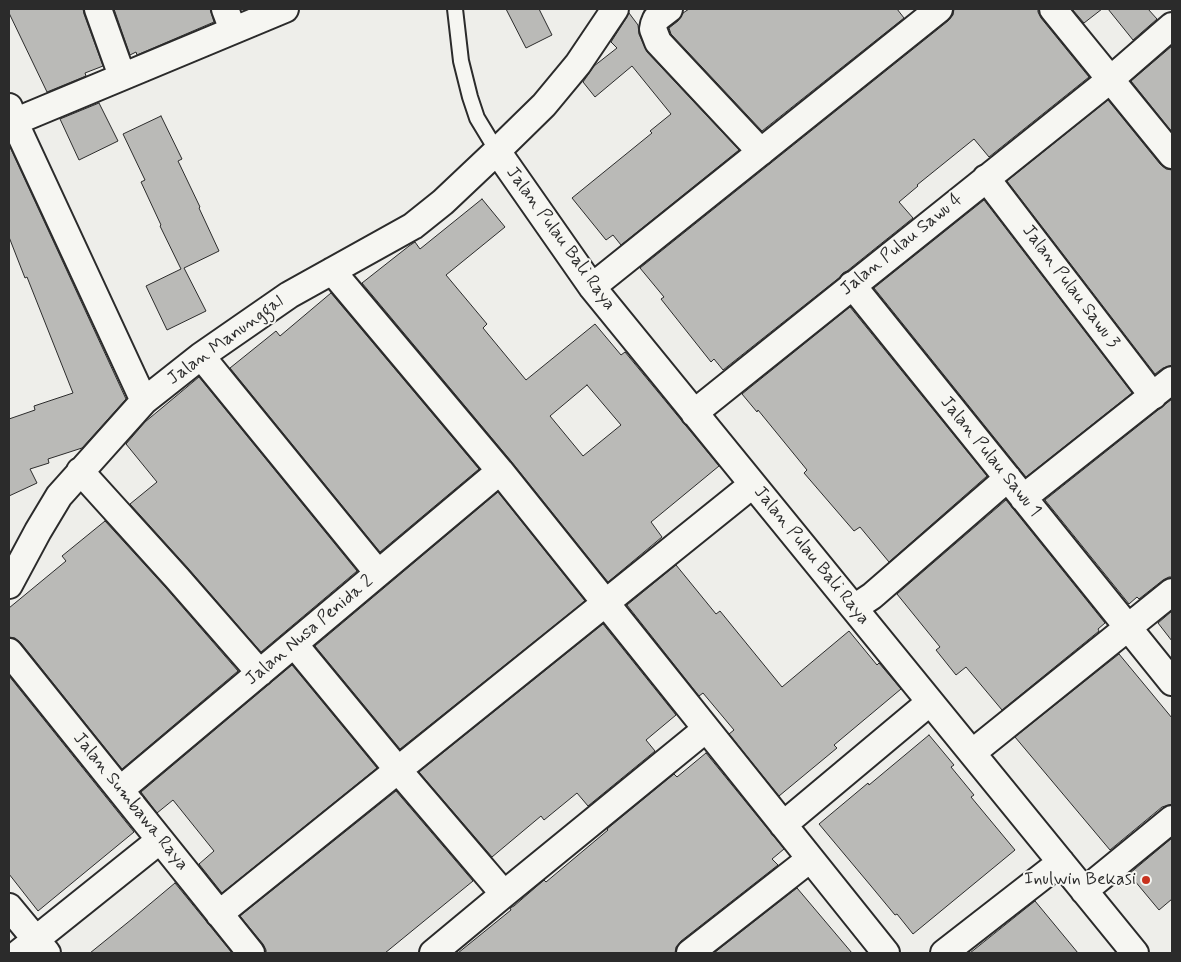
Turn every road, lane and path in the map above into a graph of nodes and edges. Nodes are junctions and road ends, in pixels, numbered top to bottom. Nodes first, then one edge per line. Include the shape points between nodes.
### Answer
1 (98, 9) edge
2 (285, 9) edge
3 (455, 9) edge
4 (615, 9) edge
5 (669, 9) edge
6 (939, 9) edge
7 (1054, 9) edge
8 (229, 20) edge
9 (1172, 26) edge
10 (122, 76) junction
11 (1110, 79) junction
12 (11, 117) edge
13 (497, 152) junction
14 (761, 152) junction
15 (1172, 155) edge
16 (986, 178) junction
17 (332, 271) junction
18 (852, 285) junction
19 (592, 287) junction
20 (201, 356) junction
21 (1163, 388) edge
22 (144, 401) junction
23 (694, 413) junction
24 (500, 471) junction
25 (80, 472) junction
26 (752, 484) junction
27 (1015, 488) junction
28 (378, 574) junction
29 (9, 585) edge
30 (1172, 592) edge
31 (605, 603) junction
32 (854, 608) junction
33 (1128, 628) junction
34 (294, 644) junction
35 (9, 652) edge
36 (260, 673) junction
37 (1172, 682) edge
38 (930, 702) junction
39 (706, 729) junction
40 (972, 753) junction
41 (398, 770) junction
42 (120, 790) junction
43 (1172, 819) edge
44 (783, 825) junction
45 (160, 840) junction
46 (810, 859) junction
47 (1061, 862) junction
48 (1084, 891) junction
49 (504, 894) junction
50 (9, 907) edge
51 (219, 914) junction
52 (34, 949) edge
53 (448, 949) edge
54 (251, 953) edge
55 (690, 953) edge
56 (886, 953) edge
57 (944, 953) edge
58 (1135, 953) edge

1 - 10 street
2 - 8 street
3 - 13 lane via 461,61 470,97 477,118
4 - 13 street, Jalan Manunggal via 578,64 544,105
5 - 14 street via 654,24 658,42
6 - 14 street
7 - 11 street
8 - 10 street
9 - 11 street, Jalan Pulau Sawu 4
10 - 12 street
11 - 15 street
11 - 16 street, Jalan Pulau Sawu 4
12 - 22 street
13 - 17 street, Jalan Manunggal via 413,226
13 - 19 street, Jalan Pulau Bali Raya
14 - 19 street
16 - 18 street, Jalan Pulau Sawu 4
16 - 21 street, Jalan Pulau Sawu 3
17 - 20 street, Jalan Manunggal via 289,295
17 - 24 street
18 - 23 street, Jalan Pulau Sawu 4
18 - 27 street, Jalan Pulau Sawu 1
19 - 23 street, Jalan Pulau Bali Raya
20 - 22 street, Jalan Manunggal
20 - 28 street
21 - 27 street
22 - 25 street, Jalan Manunggal
23 - 26 street, Jalan Pulau Bali Raya
24 - 28 street, Jalan Nusa Penida 2
24 - 31 street
25 - 29 street, Jalan Manunggal via 59,496
25 - 36 street
26 - 31 street
26 - 32 street, Jalan Pulau Bali Raya
27 - 32 street
27 - 33 street, Jalan Pulau Sawu 1
28 - 34 street, Jalan Nusa Penida 2
30 - 33 street
31 - 39 street
31 - 41 street
32 - 38 street, Jalan Pulau Bali Raya
33 - 37 street, Jalan Pulau Sawu 1
33 - 40 street
34 - 36 street, Jalan Nusa Penida 2
34 - 41 street
35 - 42 street, Jalan Sumbawa Raya
36 - 42 street, Jalan Nusa Penida 2
38 - 40 street, Jalan Pulau Bali Raya
38 - 44 street
39 - 44 street
39 - 49 street
40 - 47 street, Jalan Pulau Bali Raya
41 - 49 street
41 - 51 street
42 - 45 street, Jalan Sumbawa Raya
43 - 48 street
44 - 46 street
45 - 51 street, Jalan Sumbawa Raya
45 - 52 street
46 - 55 street
46 - 56 street
47 - 48 street, Jalan Pulau Bali Raya
47 - 57 street
48 - 58 street, Jalan Pulau Bali Raya
49 - 53 street
50 - 52 street
51 - 54 street, Jalan Sumbawa Raya

